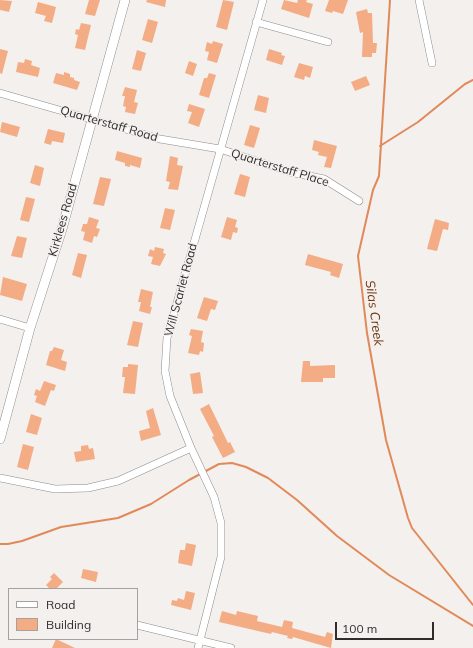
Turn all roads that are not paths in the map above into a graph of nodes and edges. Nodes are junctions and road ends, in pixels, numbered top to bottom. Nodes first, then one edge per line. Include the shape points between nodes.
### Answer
1 (125, 0) edge
2 (263, 0) edge
3 (419, 0) edge
4 (256, 22) junction
5 (328, 42) dead end
6 (432, 63) dead end
7 (0, 93) edge
8 (91, 119) junction
9 (220, 149) junction
10 (360, 201) dead end
11 (0, 319) edge
12 (30, 328) junction
13 (0, 439) edge
14 (191, 448) junction
15 (0, 478) edge
16 (138, 625) edge
17 (200, 640) junction
18 (198, 648) edge
19 (231, 648) edge

1 - 8 street, Kirklees Road
2 - 4 street, Will Scarlet Road
3 - 6 street
4 - 5 street
4 - 9 street, Will Scarlet Road
7 - 8 street, Quarterstaff Road
8 - 9 street, Quarterstaff Road via 160,139
8 - 12 street, Kirklees Road via 62,229
9 - 10 street, Quarterstaff Place via 290,172 324,179
9 - 14 street, Will Scarlet Road via 167,338 165,371 170,396
11 - 12 street
12 - 13 street, Kirklees Road
14 - 15 street via 118,481 88,488 55,489
14 - 17 street, Will Scarlet Road via 214,497 222,536 221,557
16 - 17 street
17 - 18 street, Will Scarlet Road
17 - 19 street

